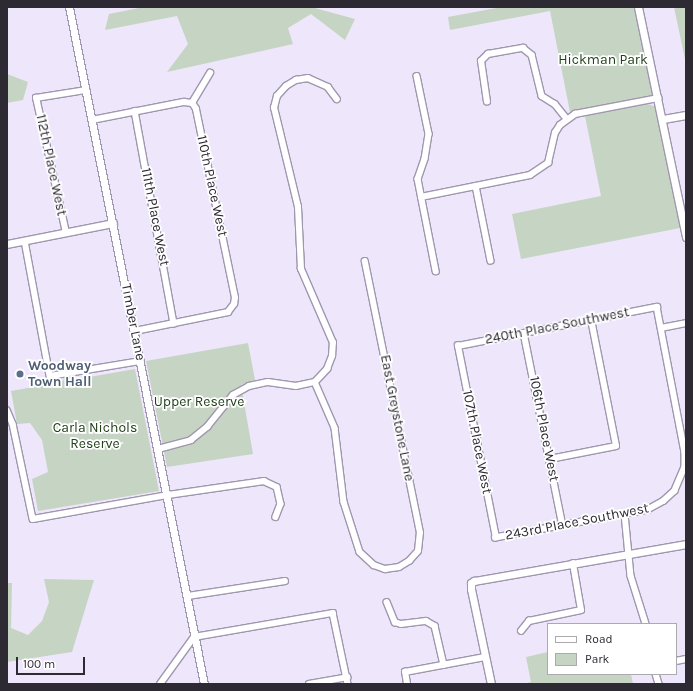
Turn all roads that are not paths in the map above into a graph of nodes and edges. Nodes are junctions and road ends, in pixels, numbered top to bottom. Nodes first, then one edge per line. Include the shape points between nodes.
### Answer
1 (69, 7) edge
2 (638, 7) edge
3 (210, 73) dead end
4 (417, 76) dead end
5 (86, 90) junction
6 (658, 98) junction
7 (337, 99) dead end
8 (487, 102) dead end
9 (192, 103) junction
10 (135, 112) junction
11 (686, 115) edge
12 (567, 119) junction
13 (92, 120) junction
14 (663, 120) junction
15 (476, 186) junction
16 (421, 197) junction
17 (112, 223) junction
18 (66, 233) junction
19 (686, 237) edge
20 (25, 241) junction
21 (7, 244) edge
22 (365, 262) dead end
23 (490, 262) dead end
24 (436, 271) dead end
25 (591, 320) junction
26 (686, 323) edge
27 (174, 324) junction
28 (661, 328) junction
29 (135, 332) junction
30 (524, 333) junction
31 (458, 346) joint
32 (140, 361) junction
33 (315, 382) junction
34 (7, 410) edge
35 (158, 449) junction
36 (550, 459) junction
37 (685, 467) edge
38 (168, 495) junction
39 (625, 514) junction
40 (276, 517) dead end
41 (563, 526) junction
42 (496, 538) joint
43 (686, 544) edge
44 (629, 554) junction
45 (573, 564) junction
46 (285, 581) dead end
47 (188, 596) junction
48 (387, 602) dead end
49 (646, 623) edge
50 (521, 631) dead end
51 (194, 637) junction
52 (486, 657) junction
53 (444, 665) junction
54 (346, 677) junction
55 (160, 684) edge
56 (204, 684) edge
57 (309, 684) edge
58 (348, 684) edge
59 (407, 684) edge
60 (491, 684) edge

1 - 5 street, Timber Lane
2 - 6 street
3 - 9 street
4 - 16 street via 429,134 418,179
5 - 13 street, Timber Lane
5 - 18 street, 112th Place West via 36,98
6 - 12 street via 575,114
6 - 14 street
7 - 33 street via 328,87 308,78 296,80 286,86 277,96 274,108 298,207 301,269 333,343 327,369
8 - 12 street via 481,61 488,54 523,48 532,55 542,96 555,104
9 - 10 street via 184,102
9 - 27 street, 110th Place West via 196,109 234,304 228,312
10 - 13 street
10 - 27 street, 111th Place West
11 - 14 street
12 - 15 street via 556,133 548,163 541,169 530,175
13 - 17 street, Timber Lane
14 - 19 street
15 - 16 street
15 - 23 street
16 - 24 street
17 - 18 street
17 - 29 street, Timber Lane
18 - 20 street
20 - 21 street
20 - 32 street via 50,376
22 - 33 street, East Greystone Lane via 420,532 418,552 399,567 386,569 374,565 360,552 344,502 335,428
25 - 28 street, 240th Place Southwest via 657,307
25 - 30 street, 240th Place Southwest
25 - 36 street via 616,446
26 - 28 street
27 - 29 street
28 - 37 street via 685,452
29 - 32 street, Timber Lane
30 - 31 street, 240th Place Southwest
30 - 36 street, 106th Place West
31 - 42 street, 107th Place West
32 - 35 street, Timber Lane
33 - 35 street via 296,386 268,382 249,386 233,395 207,427 191,440
34 - 38 street via 13,424 33,519
35 - 38 street, Timber Lane
36 - 41 street, 106th Place West
37 - 39 street, 243rd Place Southwest via 675,491 664,501 648,510
38 - 40 street via 264,481 277,487 281,504
38 - 47 street, Timber Lane
39 - 41 street, 243rd Place Southwest
39 - 44 street
41 - 42 street, 243rd Place Southwest
43 - 44 street
44 - 45 street
44 - 49 street via 630,576
45 - 50 street via 581,610 529,621
45 - 52 street via 479,580 471,584
46 - 47 street
47 - 51 street, Timber Lane
48 - 53 street via 395,622 401,624 426,621 435,626
51 - 54 street via 333,613
51 - 55 street
51 - 56 street, Timber Lane
52 - 53 street
52 - 60 street
53 - 59 street via 405,672
54 - 57 street
54 - 58 street

